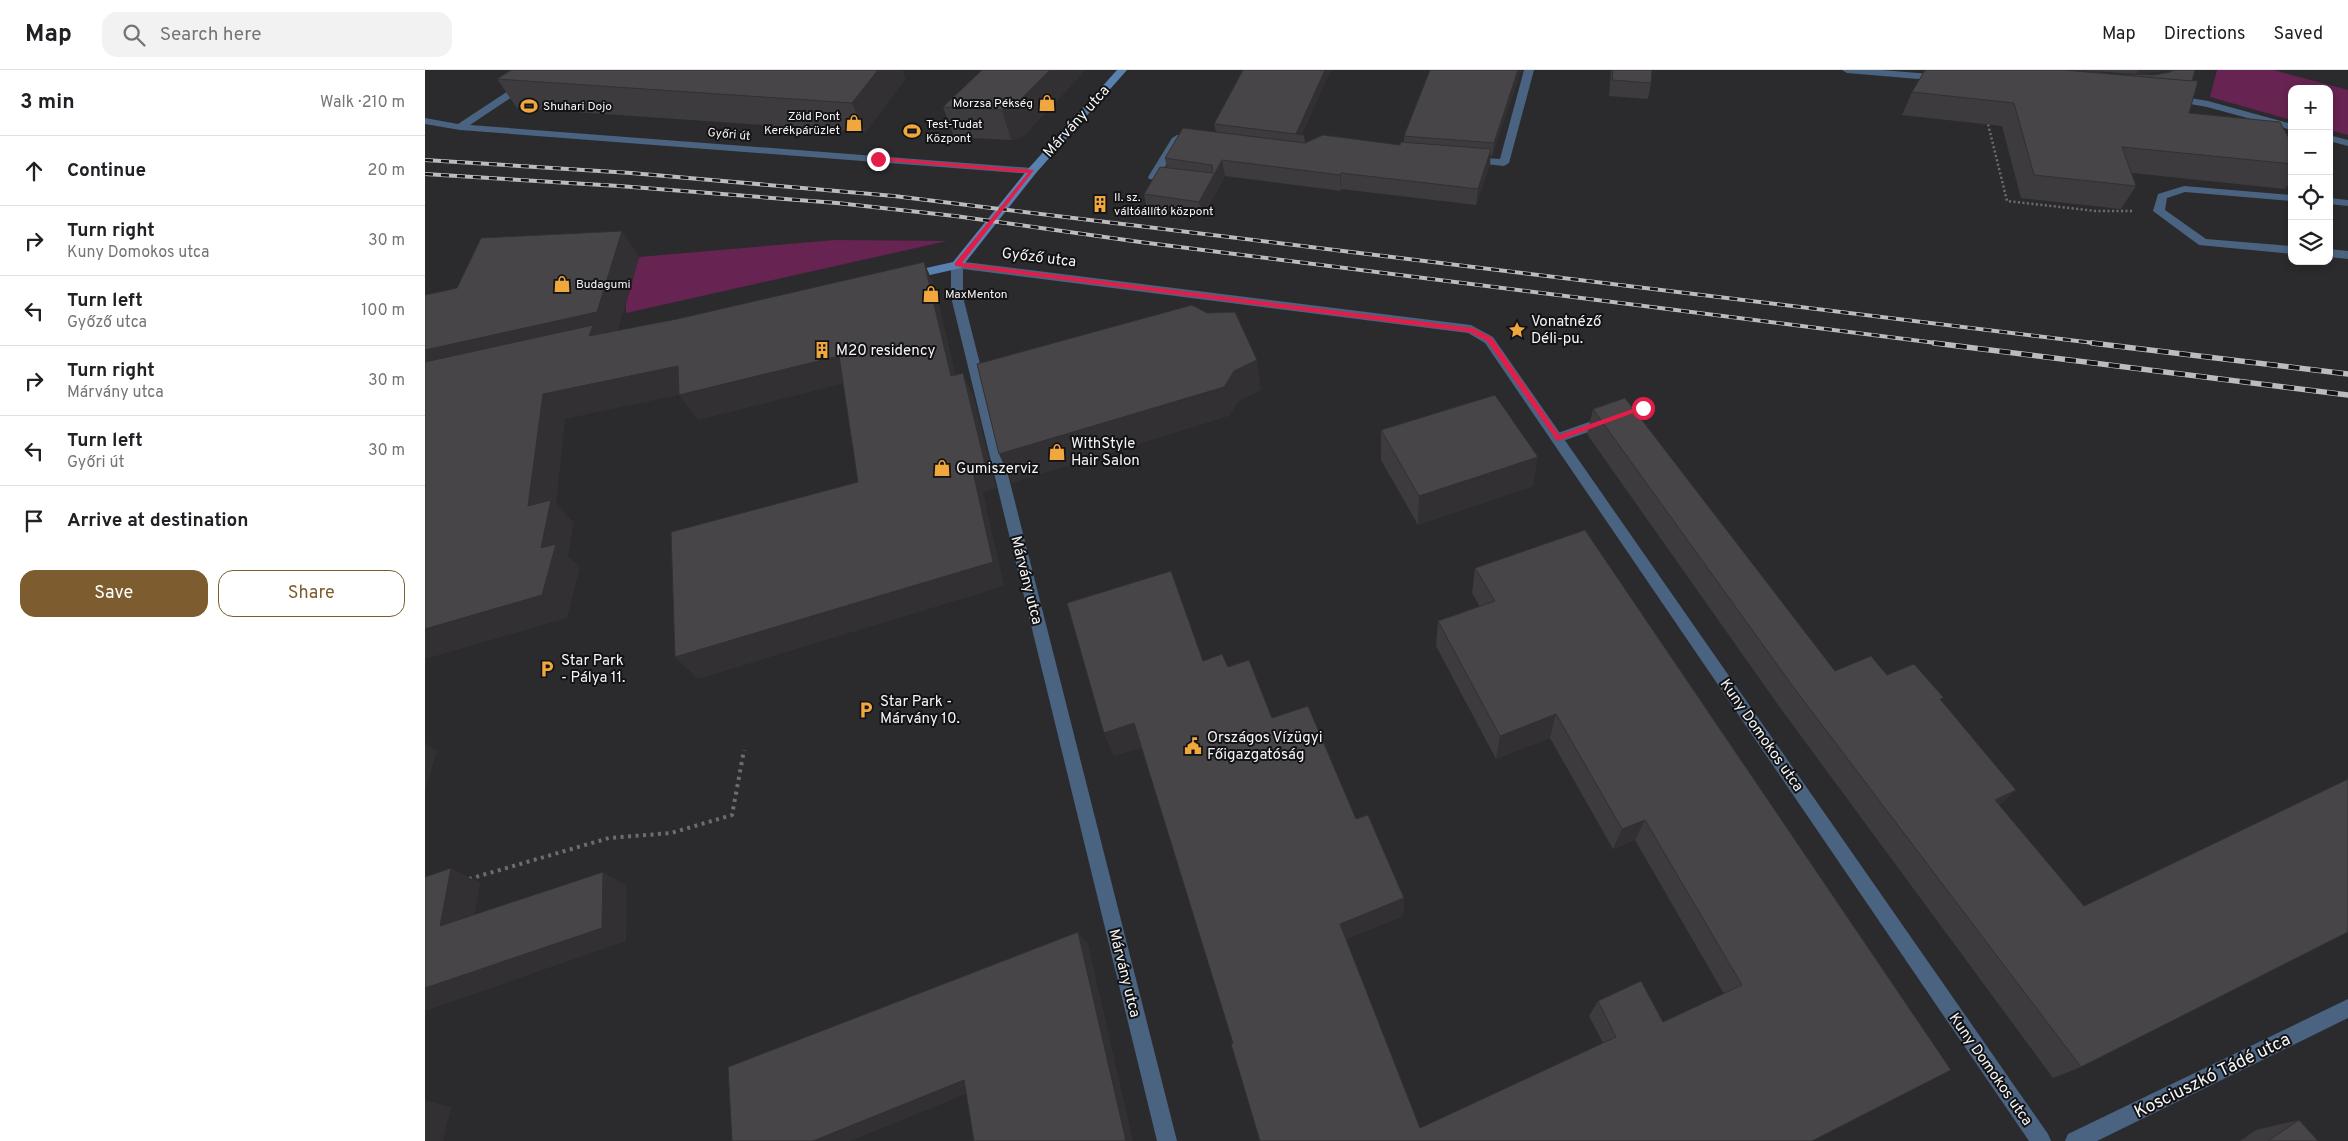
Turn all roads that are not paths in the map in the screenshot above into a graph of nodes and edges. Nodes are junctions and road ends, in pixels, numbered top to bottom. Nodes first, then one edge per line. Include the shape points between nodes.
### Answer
1 (547, 70) edge
2 (1122, 70) edge
3 (1529, 70) edge
4 (1847, 70) edge
5 (1949, 78) edge
6 (2161, 96) edge
7 (425, 122) edge
8 (2288, 126) edge
9 (461, 127) junction
10 (2333, 139) edge
11 (1207, 141) edge
12 (2348, 143) edge
13 (1456, 158) edge
14 (1032, 172) junction
15 (1182, 181) edge
16 (2288, 198) edge
17 (2333, 201) edge
18 (2348, 203) edge
19 (2288, 250) edge
20 (2333, 254) edge
21 (2348, 255) edge
22 (957, 265) junction
23 (899, 278) edge
24 (1479, 333) joint
25 (1643, 408) dead end
26 (1557, 438) junction
27 (2348, 1008) edge
28 (1167, 1141) edge
29 (2041, 1141) edge
30 (2075, 1141) edge

1 - 9 street
2 - 14 street, Márvány utca
3 - 13 street via 1504,163
4 - 5 street
6 - 8 street via 2208,104
7 - 9 street, Győri út
9 - 14 street, Győri út
10 - 12 street
11 - 15 street via 1177,138 1153,177
14 - 22 street, Márvány utca
16 - 19 street via 2184,189 2162,196 2159,211 2203,242
17 - 18 street
20 - 21 street
22 - 23 street, Győző utca
22 - 24 street, Győző utca via 1393,319
22 - 28 street, Márvány utca via 957,297
24 - 26 street, Kuny Domokos utca via 1489,340
25 - 26 street
26 - 29 street, Kuny Domokos utca
27 - 30 street, Kosciuszkó Tádé utca

